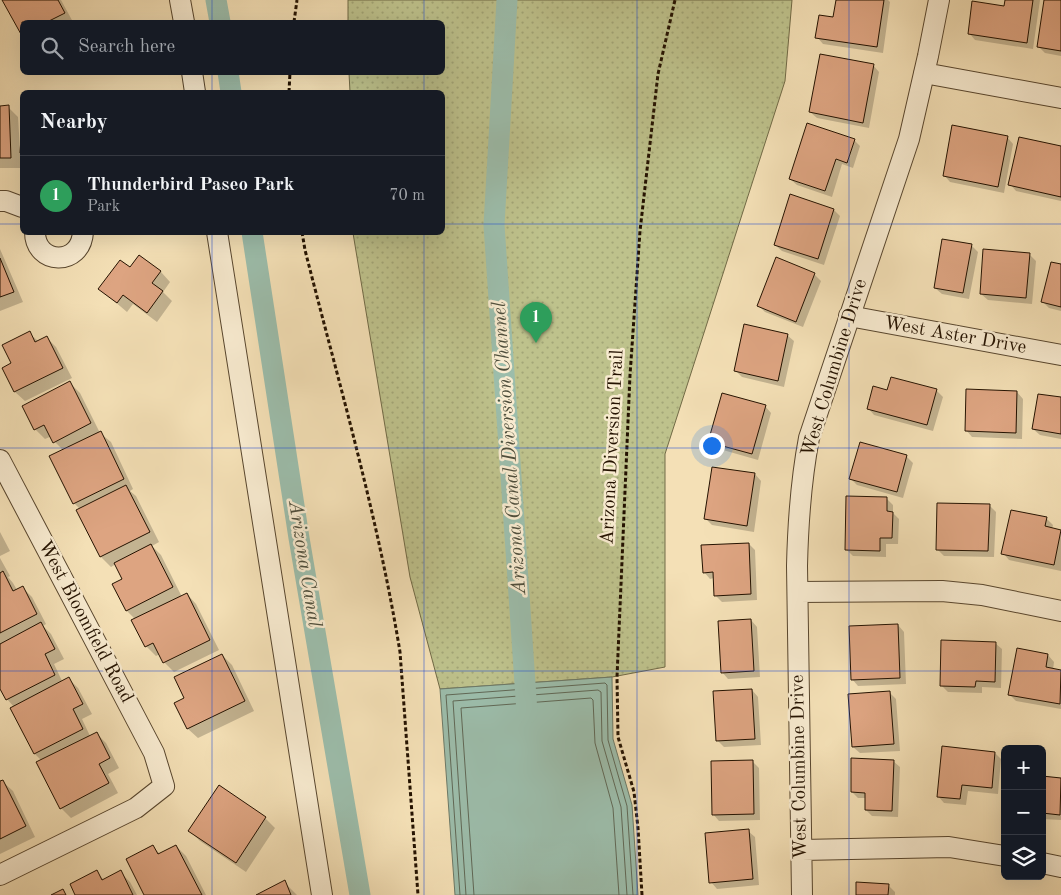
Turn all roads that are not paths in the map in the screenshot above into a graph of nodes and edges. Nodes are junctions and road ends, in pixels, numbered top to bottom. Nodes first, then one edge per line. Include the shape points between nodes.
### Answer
1 (180, 0) edge
2 (939, 0) edge
3 (184, 20) edge
4 (924, 73) junction
5 (192, 75) edge
6 (195, 90) edge
7 (1061, 98) edge
8 (0, 201) edge
9 (20, 206) edge
10 (36, 235) edge
11 (83, 235) edge
12 (217, 235) edge
13 (849, 316) junction
14 (1061, 355) edge
15 (0, 460) edge
16 (798, 592) junction
17 (1061, 611) edge
18 (802, 850) junction
19 (1001, 855) edge
20 (1046, 864) edge
21 (1061, 867) edge
22 (0, 876) edge
23 (322, 895) edge
24 (802, 895) edge

1 - 3 street
2 - 4 street, West Columbine Drive
4 - 7 street
4 - 13 street, West Columbine Drive via 909,138
5 - 6 street
8 - 9 street
10 - 11 street via 43,251 58,258 74,253 80,247
12 - 23 street
13 - 14 street, West Aster Drive
13 - 16 street, West Columbine Drive via 809,438 798,537
15 - 22 street, West Bloomfield Road via 154,753 164,786 136,808
16 - 17 street via 942,591 982,595
16 - 18 street, West Columbine Drive
18 - 19 street via 949,848
18 - 24 street, West Columbine Drive
20 - 21 street

